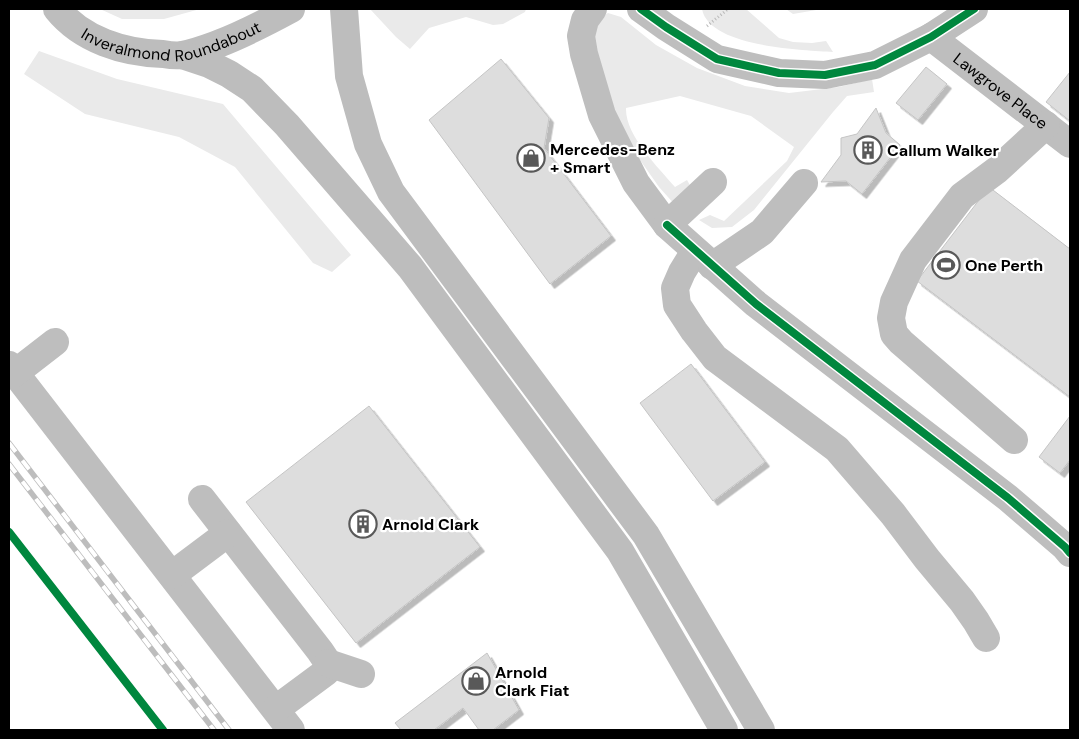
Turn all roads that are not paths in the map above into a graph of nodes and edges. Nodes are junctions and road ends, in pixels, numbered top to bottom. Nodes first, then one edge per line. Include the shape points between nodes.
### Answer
1 (57, 9) edge
2 (291, 9) edge
3 (344, 9) edge
4 (593, 9) edge
5 (641, 9) edge
6 (974, 9) edge
7 (931, 37) junction
8 (182, 55) junction
9 (1046, 125) junction
10 (1070, 144) edge
11 (713, 182) dead end
12 (804, 183) dead end
13 (667, 225) junction
14 (704, 258) junction
15 (55, 342) dead end
16 (12, 369) edge
17 (1014, 440) dead end
18 (202, 499) dead end
19 (228, 533) junction
20 (1070, 553) edge
21 (172, 575) junction
22 (986, 638) dead end
23 (328, 663) junction
24 (361, 674) dead end
25 (284, 720) edge
26 (724, 730) edge
27 (761, 730) edge

1 - 8 highway, Inveralmond Roundabout via 65,19 95,39 116,47 152,54
2 - 8 highway, Inveralmond Roundabout via 230,39
3 - 27 highway via 349,76 368,144 391,192 646,535
4 - 13 street via 585,20 581,36 602,115 636,183
5 - 7 street via 717,59 779,74 825,74 875,65
6 - 7 street
7 - 9 street, Lawgrove Place
8 - 26 highway via 209,64 252,89 288,125 410,267 620,551
9 - 10 street, Lawgrove Place
9 - 17 street via 997,170 962,196 913,260 894,302 891,318 894,334 901,342
11 - 13 street
12 - 14 street via 762,232
13 - 14 street
14 - 20 street via 756,304 1008,498
14 - 22 street via 682,272 675,288 677,305 694,331 715,358 837,449 962,601
15 - 16 street
16 - 21 street
18 - 19 street
19 - 21 street
19 - 23 street
21 - 25 street
23 - 24 street
23 - 25 street via 326,672

